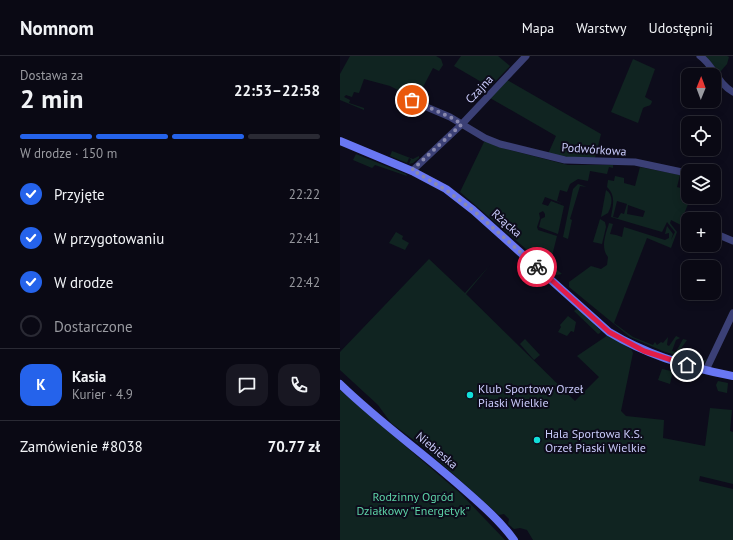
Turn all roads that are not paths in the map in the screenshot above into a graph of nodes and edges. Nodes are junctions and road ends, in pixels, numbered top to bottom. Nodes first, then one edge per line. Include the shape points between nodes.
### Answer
1 (526, 56) edge
2 (700, 56) edge
3 (733, 92) edge
4 (403, 97) dead end
5 (462, 124) junction
6 (340, 141) edge
7 (412, 170) junction
8 (681, 172) edge
9 (721, 236) edge
10 (733, 241) edge
11 (733, 313) edge
12 (706, 370) junction
13 (733, 376) edge
14 (340, 384) edge
15 (514, 540) edge

1 - 5 street, Czajna
2 - 3 street via 723,86
4 - 5 street, Podwórkowa
5 - 7 street, Czajna
5 - 8 street, Podwórkowa via 500,144 565,160 635,162
6 - 7 street, Rżącka
7 - 12 street, Rżącka via 473,210 609,332 660,357
9 - 10 street
11 - 12 street
12 - 13 street, Rżącka
14 - 15 street, Niebieska via 438,467 497,520

